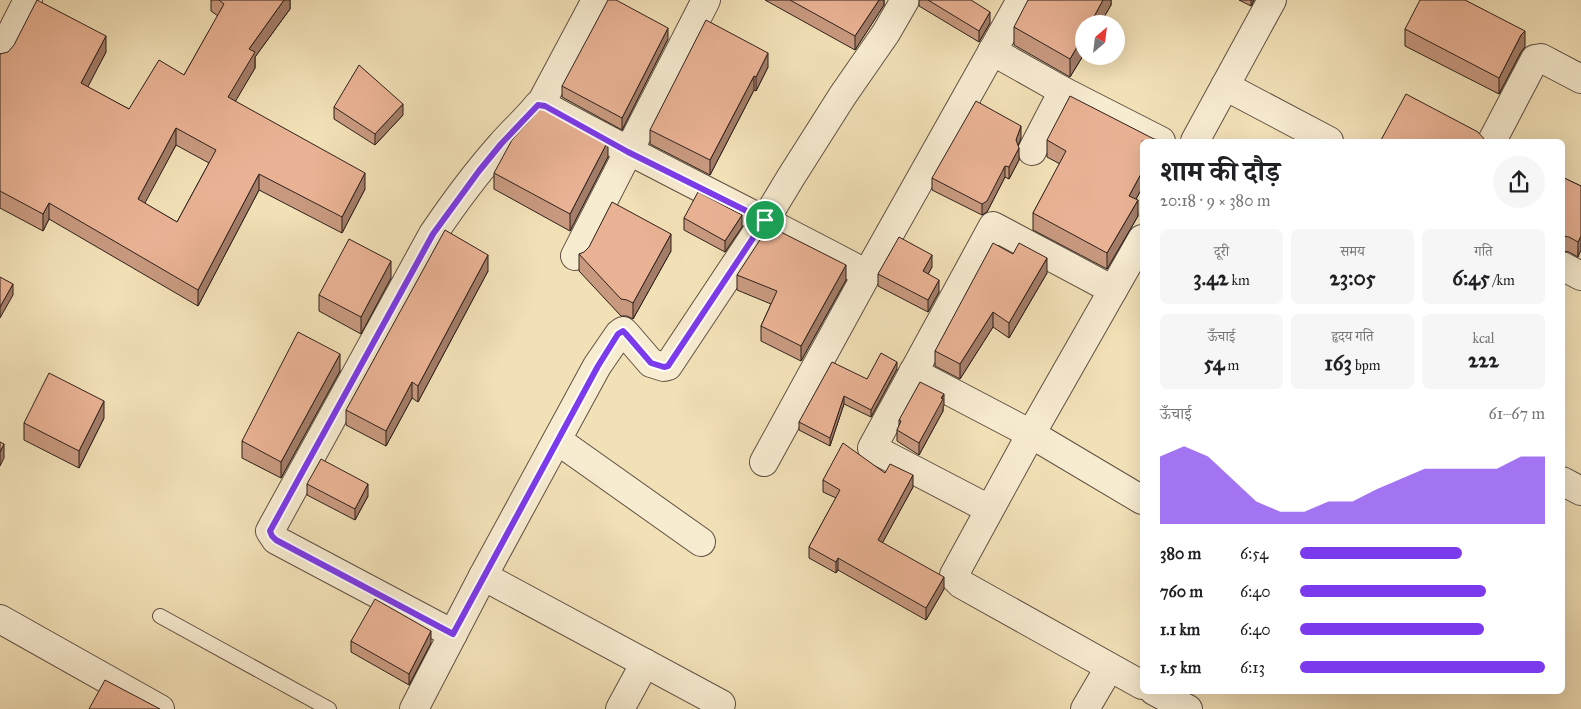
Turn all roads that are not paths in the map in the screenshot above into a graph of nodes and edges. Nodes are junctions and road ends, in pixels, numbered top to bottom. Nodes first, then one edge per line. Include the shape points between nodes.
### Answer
1 (28, 0) edge
2 (596, 0) edge
3 (706, 0) edge
4 (905, 0) edge
5 (1021, 0) edge
6 (1272, 0) edge
7 (992, 52) junction
8 (0, 55) edge
9 (1580, 74) edge
10 (1225, 86) junction
11 (1063, 91) junction
12 (540, 105) junction
13 (1157, 139) edge
14 (1196, 139) edge
15 (1325, 139) edge
16 (1493, 139) edge
17 (1032, 151) dead end
18 (628, 152) junction
19 (765, 220) junction
20 (1140, 247) edge
21 (575, 256) dead end
22 (867, 274) junction
23 (1113, 290) junction
24 (913, 372) junction
25 (1031, 434) junction
26 (557, 440) junction
27 (764, 462) dead end
28 (1565, 482) edge
29 (1581, 491) edge
30 (1140, 499) edge
31 (989, 509) junction
32 (701, 542) dead end
33 (483, 576) junction
34 (160, 616) dead end
35 (0, 619) edge
36 (453, 634) junction
37 (645, 663) junction
38 (1109, 668) junction
39 (1140, 684) edge
40 (1160, 694) edge
41 (721, 704) dead end
42 (160, 709) edge
43 (329, 709) edge
44 (414, 709) edge
45 (620, 709) edge
46 (1086, 709) edge
47 (1188, 709) edge

1 - 8 street
2 - 12 street
3 - 18 street
4 - 19 street
5 - 7 street
6 - 10 street
7 - 11 street
7 - 22 street
9 - 16 street via 1541,58 1535,59
10 - 14 street
10 - 15 street
11 - 13 street
11 - 17 street
12 - 18 street
12 - 36 street via 501,144 433,234 270,531 276,540
18 - 19 street
18 - 21 street
19 - 22 street
19 - 26 street via 668,366 651,363 621,331
20 - 23 street
22 - 27 street
23 - 24 street via 993,226
23 - 25 street
24 - 25 street
24 - 31 street via 872,448
25 - 30 street
25 - 31 street
26 - 32 street
26 - 33 street
28 - 29 street
31 - 38 street via 955,578
33 - 36 street
33 - 37 street
34 - 43 lane
35 - 42 street
36 - 44 street
37 - 41 street
37 - 45 street
38 - 39 street
38 - 46 street
40 - 47 street

